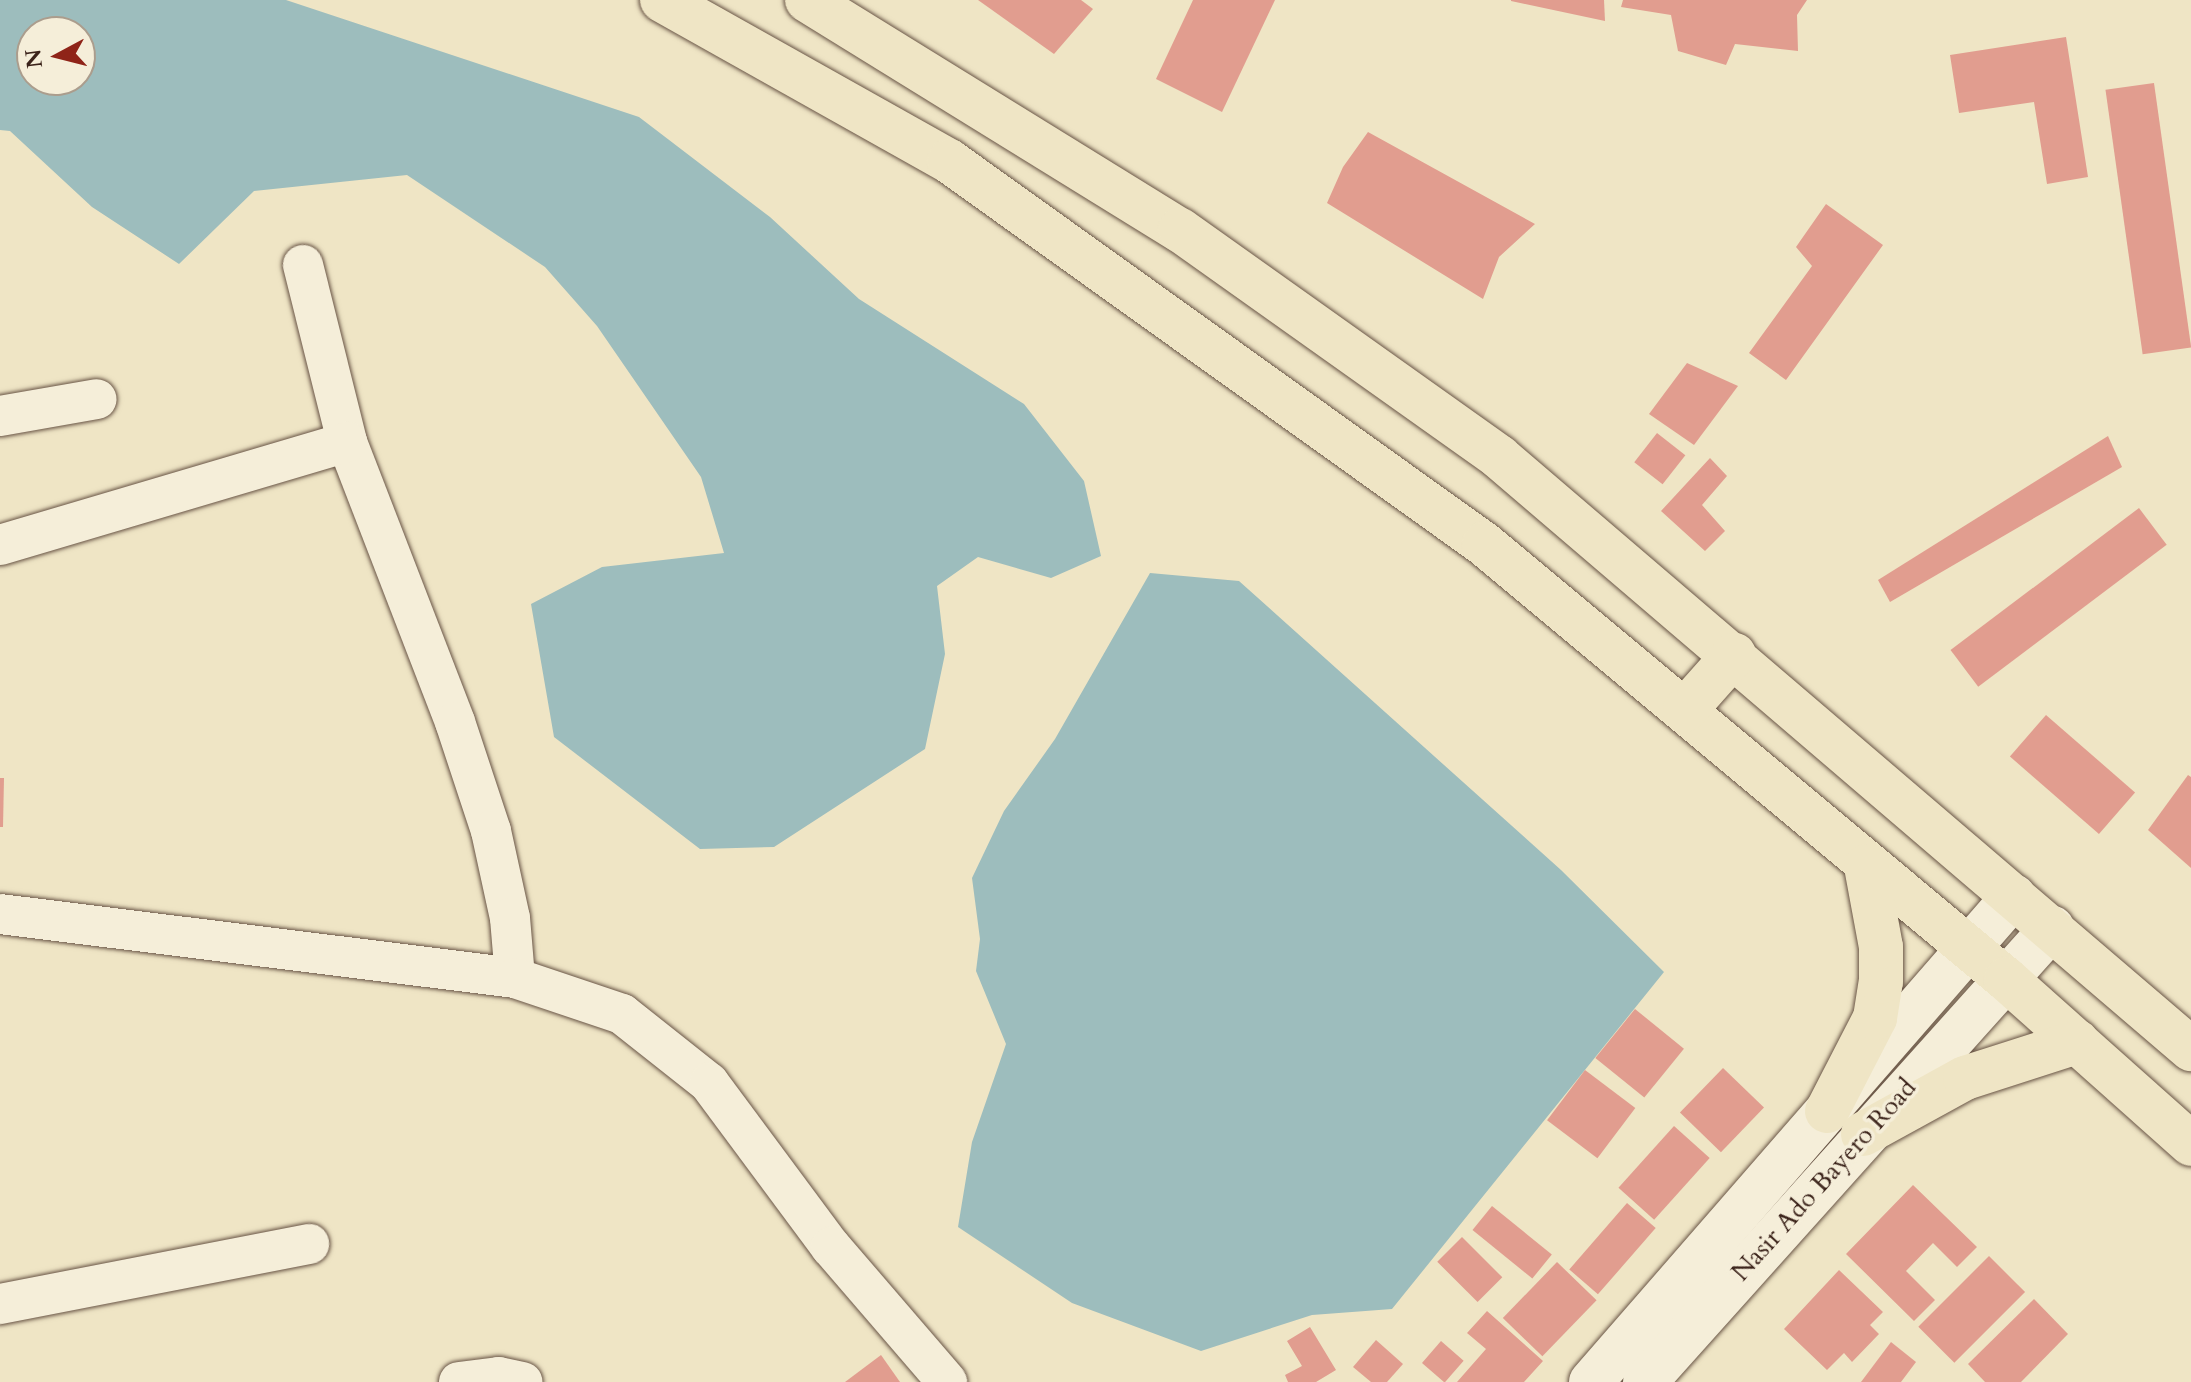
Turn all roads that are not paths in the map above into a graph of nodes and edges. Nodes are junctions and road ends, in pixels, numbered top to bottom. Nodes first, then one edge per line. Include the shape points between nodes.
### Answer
1 (662, 0) edge
2 (807, 0) edge
3 (955, 88) junction
4 (924, 148) junction
5 (303, 265) dead end
6 (97, 399) dead end
7 (0, 416) edge
8 (347, 442) junction
9 (0, 545) edge
10 (1734, 655) junction
11 (1685, 710) junction
12 (1866, 866) junction
13 (2014, 896) junction
14 (0, 914) edge
15 (2052, 928) junction
16 (1970, 950) junction
17 (515, 978) junction
18 (2006, 979) junction
19 (2077, 1042) junction
20 (2191, 1049) edge
21 (1845, 1123) junction
22 (2191, 1144) edge
23 (309, 1244) dead end
24 (0, 1304) edge
25 (459, 1382) edge
26 (522, 1382) edge
27 (947, 1382) edge
28 (1591, 1382) edge
29 (1645, 1382) edge

1 - 4 main road
2 - 3 main road
3 - 4 main road
3 - 10 main road via 1180,230 1499,457
4 - 11 main road via 1120,279 1484,544
5 - 8 street
6 - 7 street
8 - 9 street
8 - 17 street via 455,722 491,831 510,918
10 - 11 main road
10 - 13 main road
11 - 12 main road
12 - 16 main road
12 - 21 main road via 1881,947 1881,982
13 - 15 main road
13 - 16 street
14 - 17 street
15 - 18 street, Nasir Ado Bayero Road
15 - 20 main road
16 - 18 main road
16 - 21 street
17 - 27 street via 622,1014 709,1083 831,1247
18 - 19 main road
18 - 21 street, Nasir Ado Bayero Road
19 - 21 main road
19 - 22 main road
21 - 28 street
21 - 29 street, Nasir Ado Bayero Road
23 - 24 street
25 - 26 street via 499,1377

